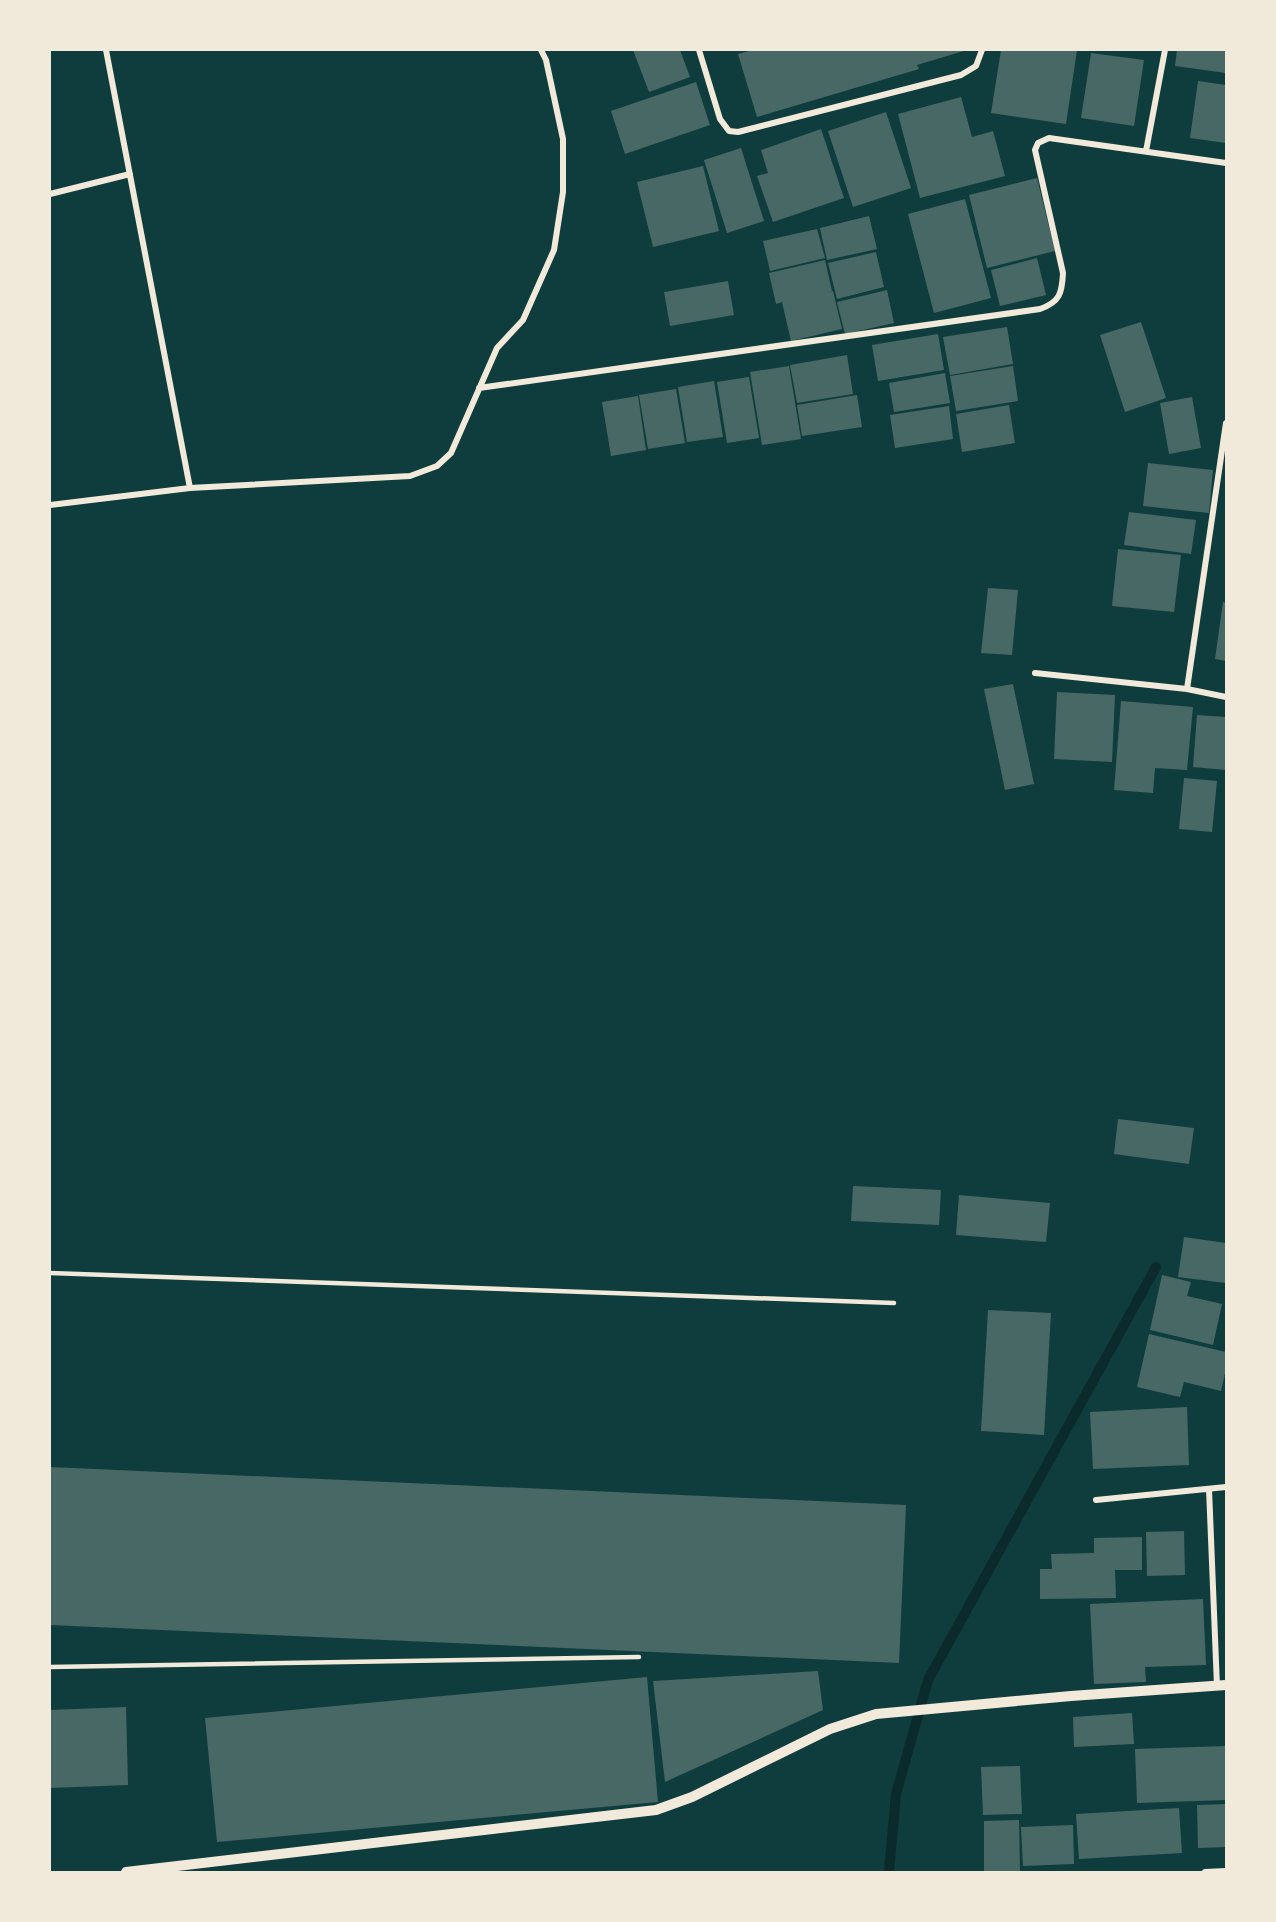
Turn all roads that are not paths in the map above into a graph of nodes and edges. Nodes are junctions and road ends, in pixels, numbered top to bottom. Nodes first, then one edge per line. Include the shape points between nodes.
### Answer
1 (106, 50) edge
2 (541, 50) edge
3 (699, 50) edge
4 (982, 50) edge
5 (1165, 50) edge
6 (1146, 151) junction
7 (1227, 163) edge
8 (130, 174) junction
9 (50, 194) edge
10 (479, 388) junction
11 (1227, 423) edge
12 (190, 488) junction
13 (50, 505) edge
14 (1035, 673) dead end
15 (1187, 689) junction
16 (1227, 697) edge
17 (50, 1273) edge
18 (894, 1303) dead end
19 (1227, 1487) edge
20 (1209, 1489) junction
21 (1096, 1500) dead end
22 (639, 1657) dead end
23 (50, 1667) edge
24 (1222, 1685) edge
25 (1227, 1870) edge
26 (126, 1872) edge
27 (1205, 1872) edge

1 - 8 street
2 - 10 street via 563,139 563,192 554,250 523,320 497,348
3 - 4 street via 720,119 729,131 738,132 961,75 976,66
5 - 6 street
6 - 7 street
6 - 10 street via 1049,138 1038,143 1035,150 1063,273 1062,291 1049,306
8 - 9 street
8 - 12 street
10 - 12 street via 451,453 437,466 410,476
11 - 15 street
12 - 13 street
14 - 15 street
15 - 16 street
17 - 18 lane
19 - 20 street
20 - 21 street
20 - 24 street
22 - 23 lane
24 - 26 street via 876,1714 830,1729 692,1797 656,1810
25 - 27 street

